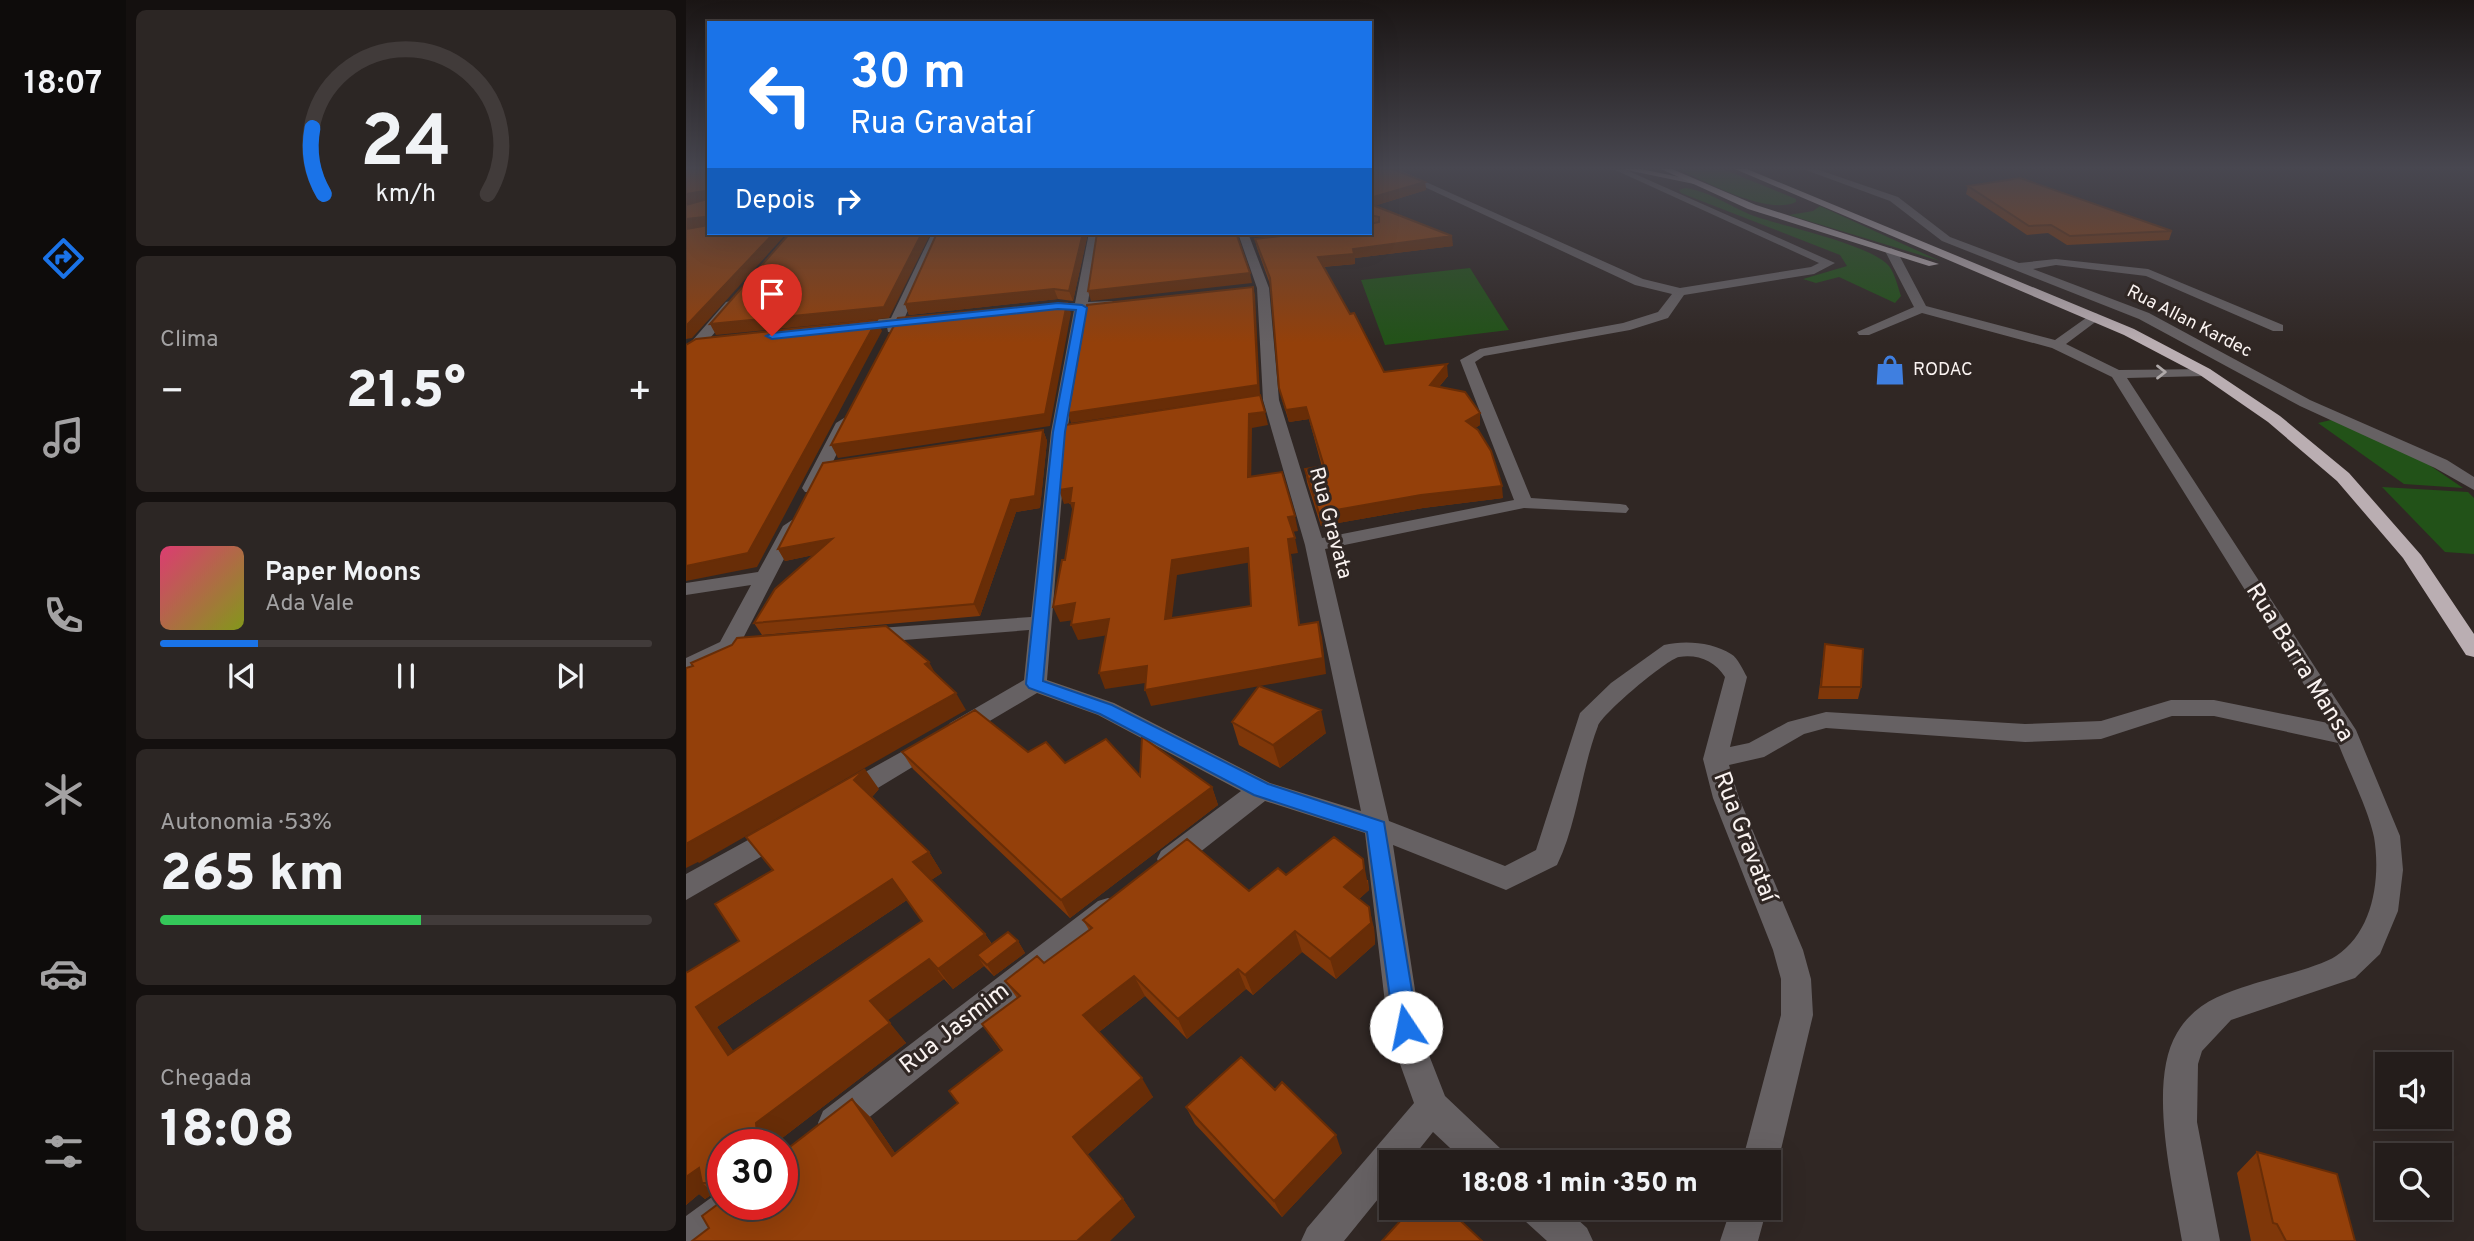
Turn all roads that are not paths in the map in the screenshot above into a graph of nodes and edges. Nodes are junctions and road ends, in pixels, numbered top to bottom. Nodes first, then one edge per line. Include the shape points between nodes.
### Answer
1 (1518, 227) edge
2 (1748, 227) edge
3 (1815, 227) edge
4 (1878, 227) edge
5 (1930, 227) edge
6 (936, 235) edge
7 (1094, 235) edge
8 (1249, 239) edge
9 (1891, 251) junction
10 (2017, 267) junction
11 (1680, 292) junction
12 (741, 294) edge
13 (2042, 298) junction
14 (1132, 303) edge
15 (1082, 308) junction
16 (1031, 309) edge
17 (1922, 309) junction
18 (937, 317) edge
19 (2093, 317) junction
20 (897, 321) junction
21 (843, 327) edge
22 (2278, 328) dead end
23 (1864, 332) dead end
24 (723, 341) edge
25 (691, 345) edge
26 (2057, 345) junction
27 (884, 346) edge
28 (686, 356) edge
29 (2205, 372) junction
30 (2117, 374) junction
31 (853, 407) edge
32 (1082, 428) edge
33 (1053, 433) junction
34 (2474, 485) edge
35 (1524, 503) junction
36 (1620, 509) dead end
37 (1315, 545) junction
38 (766, 577) junction
39 (686, 589) edge
40 (1039, 623) junction
41 (850, 638) edge
42 (755, 645) edge
43 (728, 647) junction
44 (2474, 650) edge
45 (686, 667) edge
46 (1035, 684) junction
47 (2348, 736) junction
48 (1715, 759) junction
49 (1261, 790) junction
50 (830, 804) edge
51 (794, 825) edge
52 (1377, 827) junction
53 (686, 888) edge
54 (1432, 1107) junction
55 (815, 1139) edge
56 (1477, 1150) edge
57 (1763, 1150) edge
58 (711, 1220) edge
59 (1551, 1220) edge
60 (1745, 1220) edge
61 (686, 1240) edge
62 (1320, 1241) edge
63 (1574, 1241) edge
64 (1738, 1241) edge
65 (2201, 1241) edge

1 - 11 street via 1639,282
2 - 11 street via 1829,263 1814,270
3 - 9 highway
4 - 13 highway
5 - 10 street, Rua Allan Kardec via 1946,239
6 - 20 street
7 - 15 street
8 - 37 street, Rua Gravata via 1265,401
9 - 13 highway
9 - 17 street
10 - 22 street via 2056,262 2148,273
10 - 34 street, Rua Allan Kardec via 2144,316 2315,408 2430,459
11 - 35 street via 1662,315 1625,327 1480,353 1467,360
12 - 25 street
13 - 19 highway
14 - 15 street
15 - 16 street
15 - 33 street
17 - 23 street
17 - 26 street
18 - 20 street
19 - 26 street
19 - 29 highway
20 - 21 street
20 - 27 street
24 - 25 street
25 - 28 street
26 - 30 street
30 -> 29 street
29 - 44 highway via 2274,419 2343,477 2412,555
30 - 47 street, Rua Barra Mansa
31 - 38 street via 828,467
32 - 33 street
33 - 40 street
35 - 36 street
35 - 37 street
37 - 52 street, Rua Gravata
38 - 39 street
38 - 43 street
40 - 41 street
40 - 46 street
42 - 43 street
43 - 45 street
46 - 49 street, Rua Gravataí via 1106,709
46 - 50 street
47 - 48 street via 2214,708 2171,708 2101,730 2025,733 1826,720 1796,728 1755,751
47 - 65 street, Rua Barra Mansa via 2387,836 2384,911 2370,945 2344,968 2221,1009 2189,1042 2182,1064 2180,1122
48 - 52 street, Rua Gravataí via 1736,677 1725,660 1704,651 1672,650 1619,689 1588,719 1547,857 1507,878
48 - 57 street, Rua Gravataí via 1796,979 1797,1015
49 - 52 street, Rua Gravataí
49 - 55 street, Rua Jasmim
51 - 53 street
52 - 54 street, Rua Gravata via 1401,1003 1411,1050
54 - 56 street
54 - 62 street
58 - 61 street
59 - 63 street
60 - 64 street

